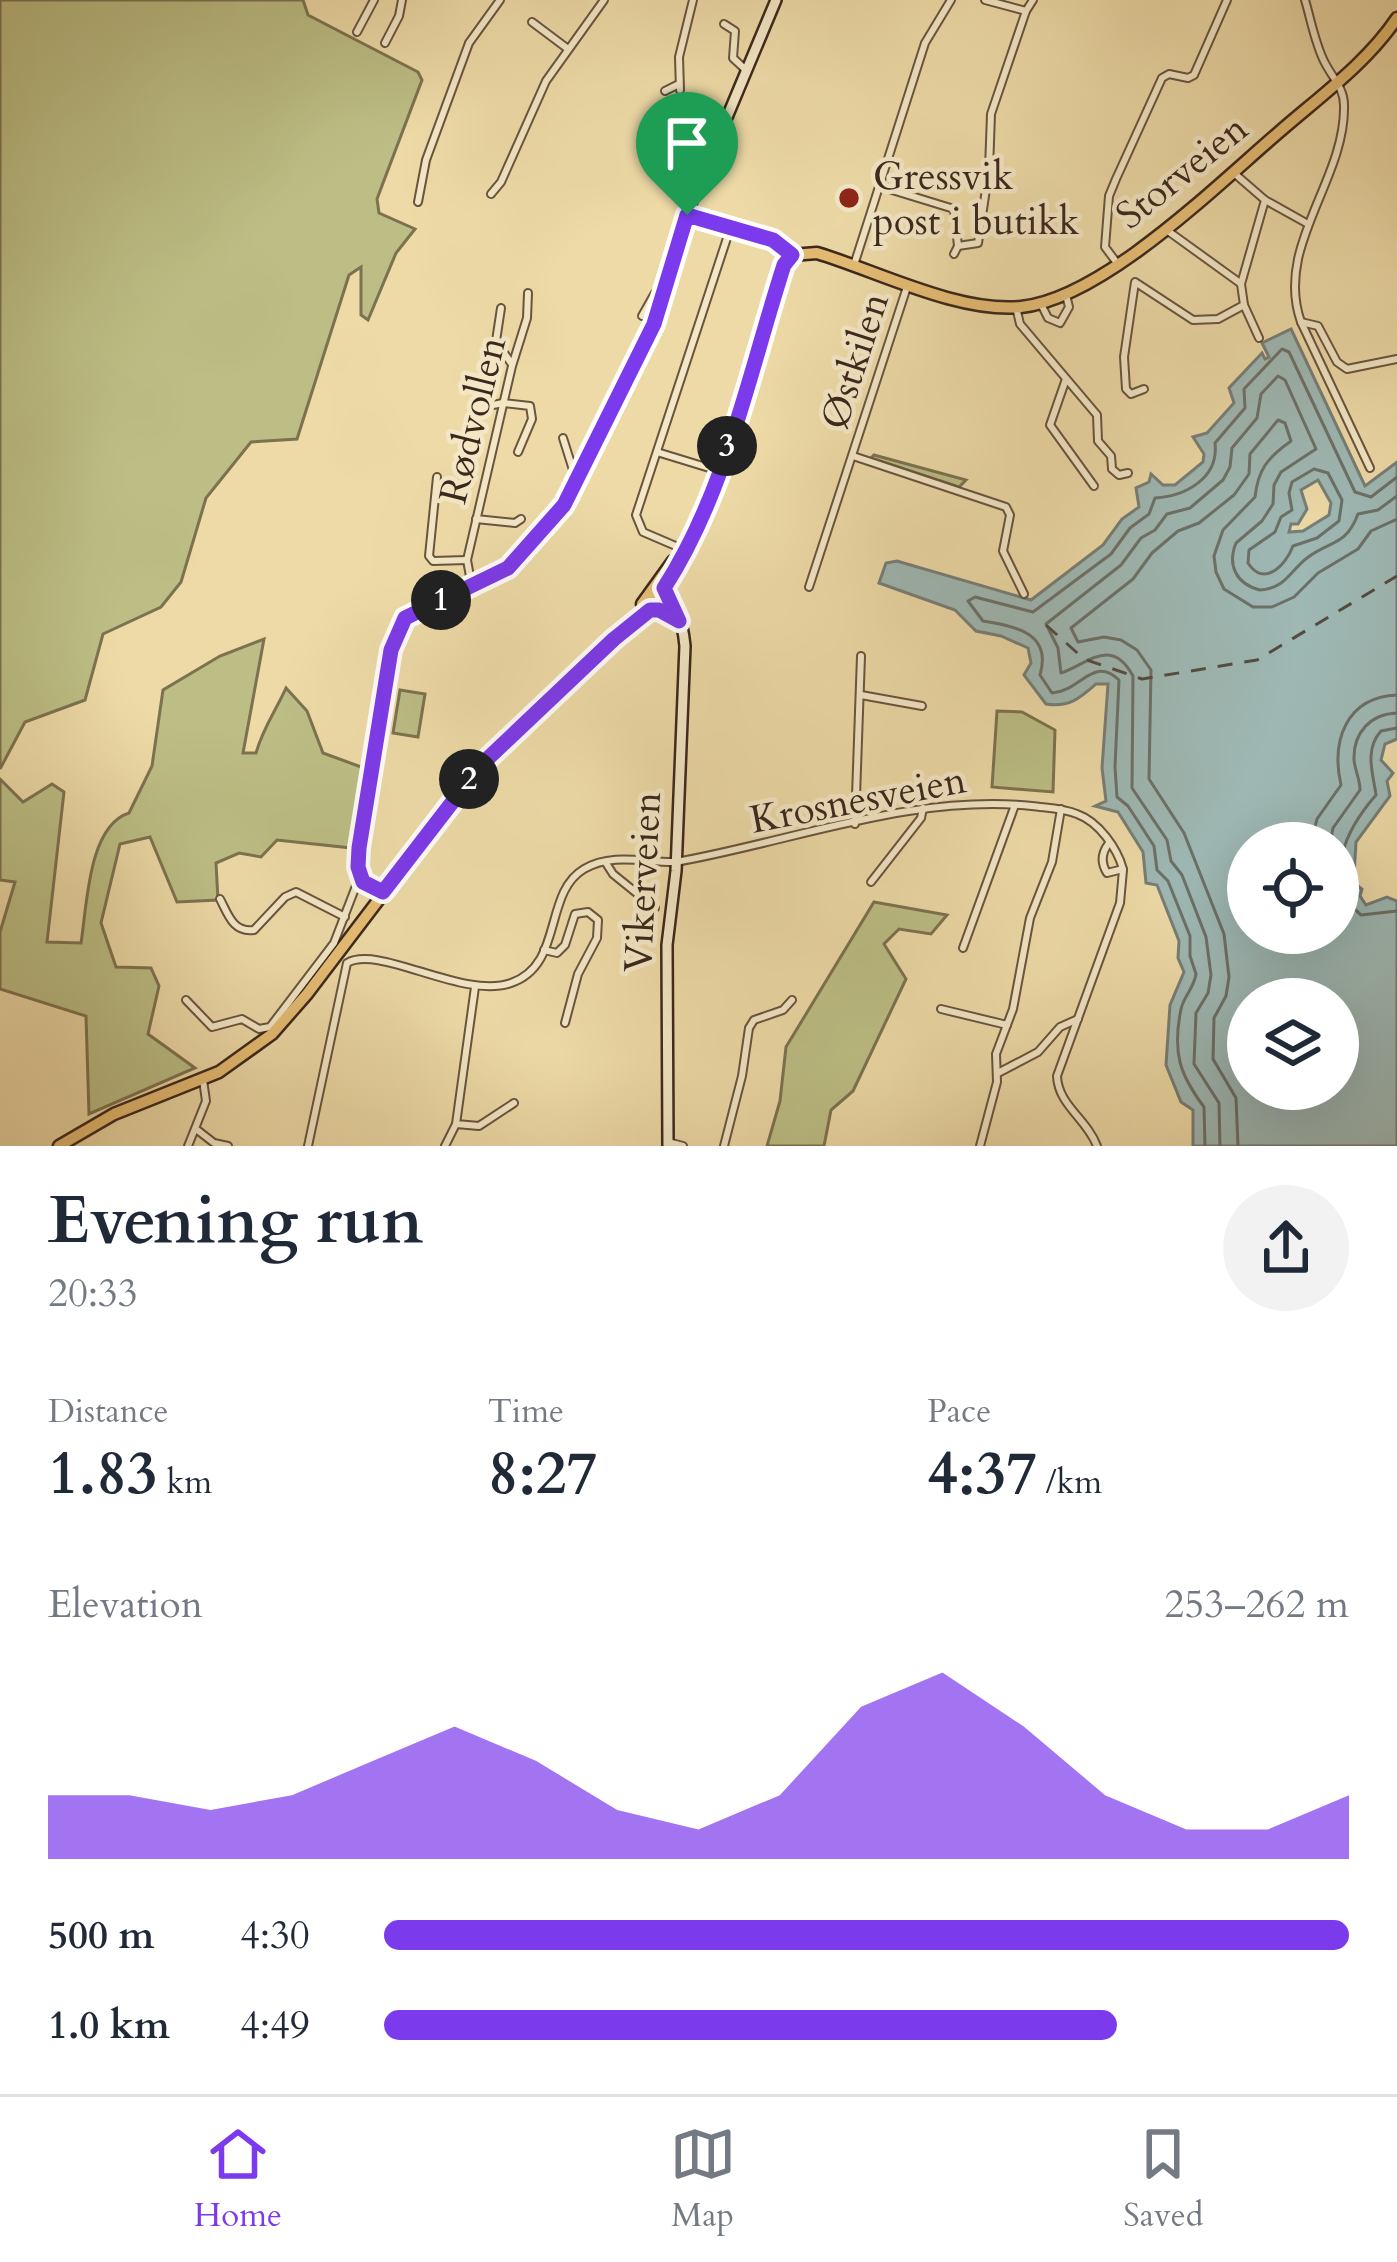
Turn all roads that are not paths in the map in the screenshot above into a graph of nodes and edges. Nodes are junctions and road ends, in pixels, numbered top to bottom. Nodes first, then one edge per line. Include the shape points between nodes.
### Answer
1 (374, 0) edge
2 (402, 0) edge
3 (500, 0) edge
4 (604, 0) edge
5 (693, 0) edge
6 (776, 0) edge
7 (951, 0) edge
8 (985, 0) edge
9 (1033, 0) edge
10 (1227, 0) edge
11 (1305, 0) edge
12 (1026, 11) junction
13 (532, 22) dead end
14 (724, 24) dead end
15 (1395, 26) edge
16 (357, 32) dead end
17 (385, 43) dead end
18 (568, 49) junction
19 (747, 71) junction
20 (1337, 82) junction
21 (664, 91) dead end
22 (1232, 172) junction
23 (879, 186) junction
24 (491, 194) dead end
25 (1265, 200) junction
26 (418, 202) dead end
27 (687, 215) junction
28 (1309, 224) junction
29 (730, 226) junction
30 (1166, 228) junction
31 (792, 255) junction
32 (1117, 263) junction
33 (854, 265) junction
34 (908, 283) junction
35 (1241, 284) junction
36 (666, 286) junction
37 (528, 293) dead end
38 (1066, 295) junction
39 (1041, 304) junction
40 (1244, 305) junction
41 (501, 308) dead end
42 (1016, 308) junction
43 (642, 316) dead end
44 (1300, 322) junction
45 (1259, 338) dead end
46 (1397, 359) edge
47 (512, 366) junction
48 (1066, 379) junction
49 (1144, 389) dead end
50 (503, 403) junction
51 (478, 408) dead end
52 (563, 438) dead end
53 (518, 452) dead end
54 (657, 452) junction
55 (853, 456) junction
56 (1370, 468) dead end
57 (719, 471) junction
58 (1128, 473) dead end
59 (437, 477) dead end
60 (1094, 486) dead end
61 (572, 492) junction
62 (521, 519) dead end
63 (476, 520) junction
64 (678, 547) dead end
65 (467, 560) junction
66 (472, 586) junction
67 (809, 587) dead end
68 (660, 589) junction
69 (1024, 594) dead end
70 (645, 612) junction
71 (679, 621) junction
72 (614, 639) junction
73 (861, 656) dead end
74 (861, 695) junction
75 (922, 706) dead end
76 (1015, 805) junction
77 (923, 808) junction
78 (1061, 809) junction
79 (855, 824) junction
80 (1109, 843) junction
81 (606, 862) junction
82 (676, 862) junction
83 (1123, 869) junction
84 (363, 882) junction
85 (871, 882) dead end
86 (383, 892) junction
87 (220, 898) dead end
88 (655, 908) dead end
89 (345, 917) junction
90 (963, 948) dead end
91 (544, 950) junction
92 (475, 987) junction
93 (186, 1000) dead end
94 (792, 1000) dead end
95 (941, 1009) dead end
96 (1078, 1019) junction
97 (565, 1023) dead end
98 (1007, 1025) junction
99 (998, 1073) junction
100 (203, 1080) junction
101 (514, 1103) dead end
102 (456, 1124) junction
103 (196, 1129) junction
104 (668, 1144) edge
105 (59, 1146) edge
106 (188, 1146) edge
107 (228, 1146) edge
108 (308, 1146) edge
109 (445, 1146) edge
110 (683, 1146) edge
111 (724, 1146) edge
112 (980, 1146) edge
113 (1097, 1146) edge

1 - 16 street
2 - 17 street
3 - 26 street via 469,44
4 - 18 street
5 - 21 street via 679,88
6 - 19 main road
7 - 23 street via 928,37
8 - 12 street
9 - 12 street
10 - 32 street via 1194,75 1162,78 1116,179 1105,247
11 - 20 street
12 - 23 street via 991,114 978,243 956,250 949,205
13 - 18 street
14 - 19 street via 736,33 733,60
15 - 20 main road, Storveien
18 - 24 street
19 - 27 main road
20 - 22 main road, Storveien
20 - 28 street via 1342,120
22 - 25 street
22 - 30 main road, Storveien
23 - 33 street
25 - 28 street
25 - 35 street
27 - 29 main road
27 - 36 main road
28 - 44 street via 1294,280
29 - 31 main road
29 - 54 street
30 - 32 main road, Storveien
30 - 35 street
31 - 33 main road, Storveien via 810,251
31 - 57 main road
32 - 38 main road, Storveien
33 - 34 main road, Storveien
34 - 42 main road, Storveien
34 - 55 street, Østkilen
35 - 40 street
36 - 43 street
36 - 61 main road
37 - 47 street, Rødvollen
38 - 39 main road, Storveien
38 - 39 street via 1060,323
39 - 42 main road, Storveien
40 - 45 street
40 - 49 street via 1218,319 1193,320 1135,282 1126,389
41 - 47 street via 496,341
42 - 48 street
44 - 46 street via 1318,326 1347,370
44 - 56 street
47 - 50 street, Rødvollen
48 - 58 street via 1097,415 1112,469
48 - 60 street via 1050,425
50 - 51 street
50 - 53 street via 532,408
50 - 63 street, Rødvollen
52 - 61 street
54 - 57 street
54 - 64 street via 637,521 643,532
55 - 67 street, Østkilen
55 - 69 street, Østkilen via 1006,507 1003,551
57 - 68 main road
59 - 65 street, Rødvollen via 429,556
61 - 66 main road via 514,562
62 - 63 street
63 - 65 street, Rødvollen
65 - 66 street, Rødvollen
66 - 84 main road via 405,618 395,635 359,848
68 - 70 main road
68 - 71 main road
68 - 72 main road
70 - 71 main road
70 - 72 main road
71 - 82 main road, Vikerveien via 685,655
72 - 86 main road via 481,765
73 - 74 street
74 - 75 street
74 - 79 street
76 - 77 street, Krosnesveien
76 - 78 street, Krosnesveien
76 - 90 street
77 - 79 street, Krosnesveien
77 - 85 street
78 - 80 street via 1085,817
78 - 98 street
79 - 82 street, Krosnesveien
80 - 83 street
80 - 83 street via 1104,868
81 - 82 street, Krosnesveien
81 - 88 street
81 - 91 street via 574,878
82 - 104 main road, Vikerveien via 667,945
83 - 96 street via 1120,903
84 - 86 main road
84 - 89 street
86 - 100 main road via 272,1034
87 - 89 street via 245,931 296,892
89 - 93 street via 266,1029 242,1019 212,1028
91 - 92 street via 525,978
91 - 97 street via 563,949 575,914 595,916 597,938
92 - 102 street
92 - 108 street via 366,958 347,963
94 - 111 street via 749,1028
95 - 98 street
96 - 99 street
96 - 113 street via 1057,1085
98 - 99 street
99 - 112 street
100 - 103 street
100 - 105 main road via 114,1114
101 - 102 street via 476,1127
102 - 109 street
103 - 106 street
103 - 107 street
104 - 110 street

